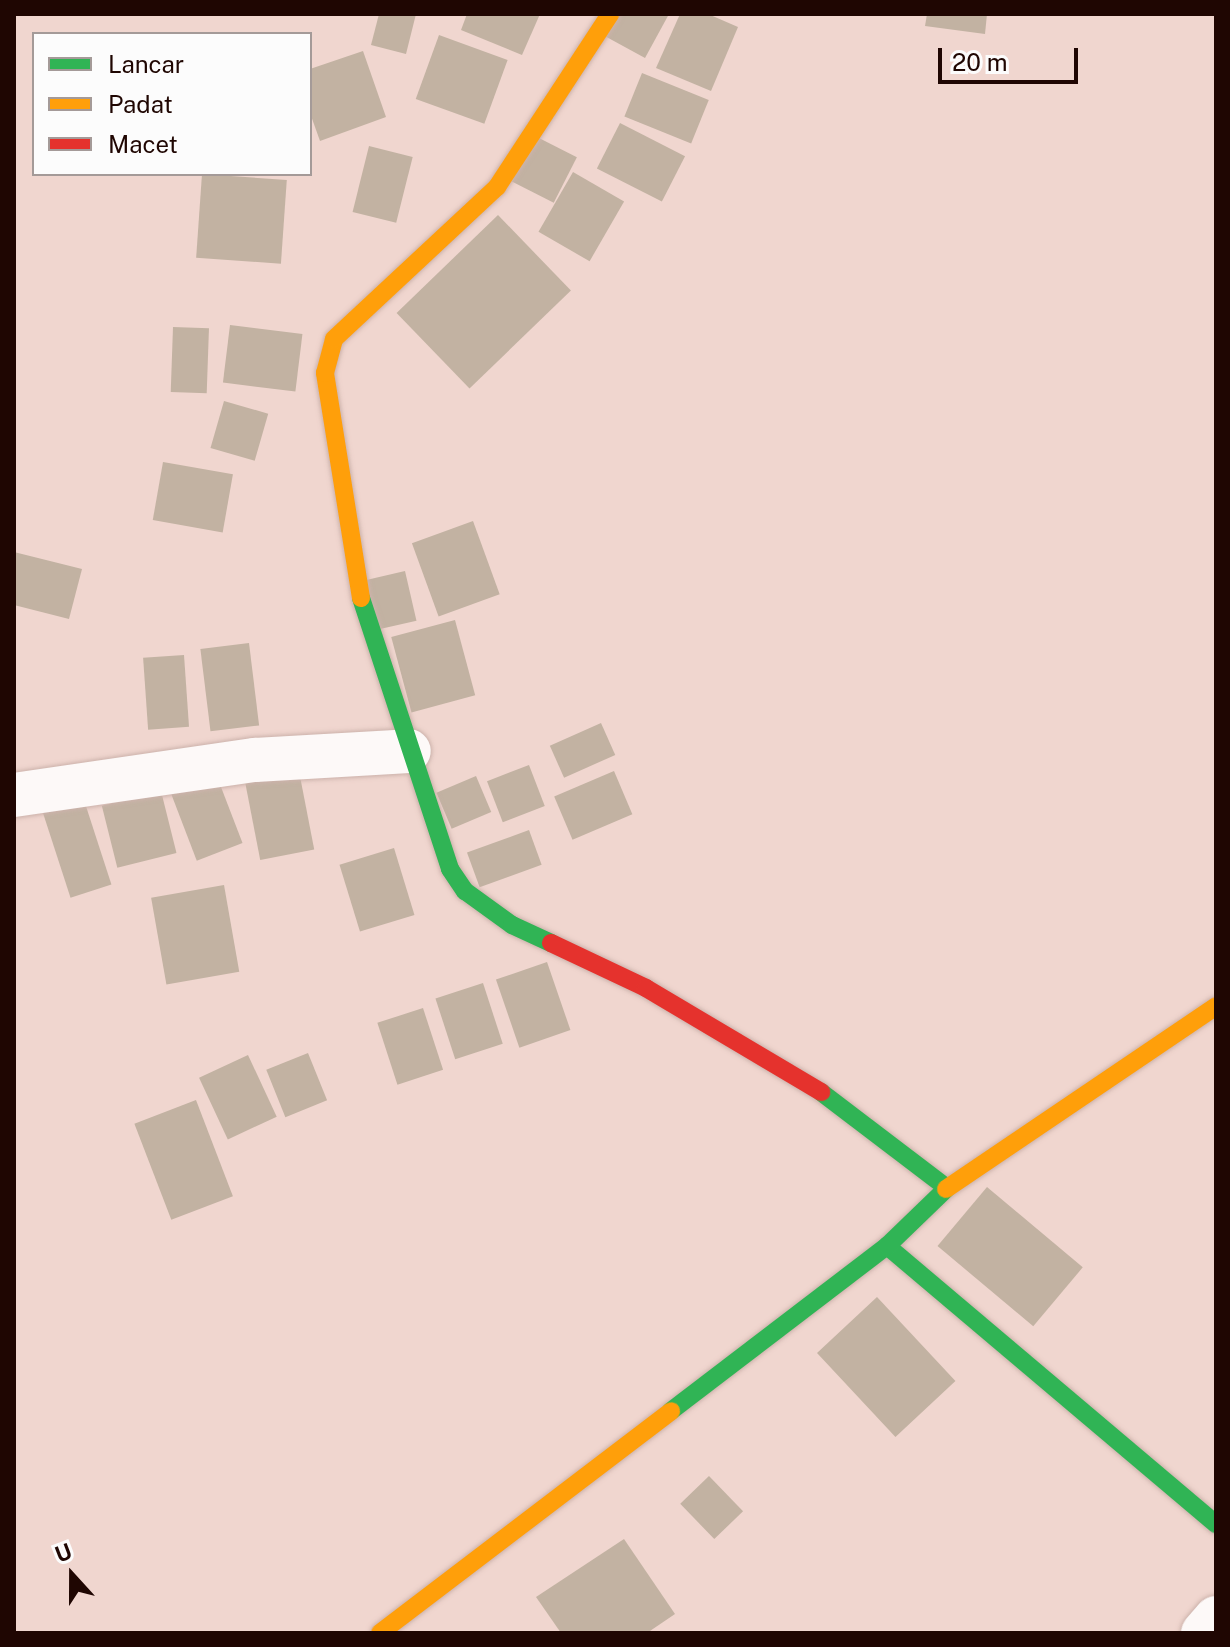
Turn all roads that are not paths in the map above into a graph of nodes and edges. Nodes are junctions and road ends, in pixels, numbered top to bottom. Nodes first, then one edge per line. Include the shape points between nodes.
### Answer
1 (610, 14) edge
2 (409, 751) junction
3 (14, 795) edge
4 (1216, 1006) edge
5 (947, 1188) junction
6 (887, 1246) junction
7 (1216, 1524) edge
8 (1216, 1618) edge
9 (380, 1633) edge
10 (1203, 1633) edge

1 - 2 street via 497,187 443,242 352,318 334,339 326,360 334,446 364,614
2 - 3 street via 255,760
2 - 5 street via 450,869 482,907 646,988 822,1093
4 - 5 street
5 - 6 street
6 - 7 street
6 - 9 street
8 - 10 street

